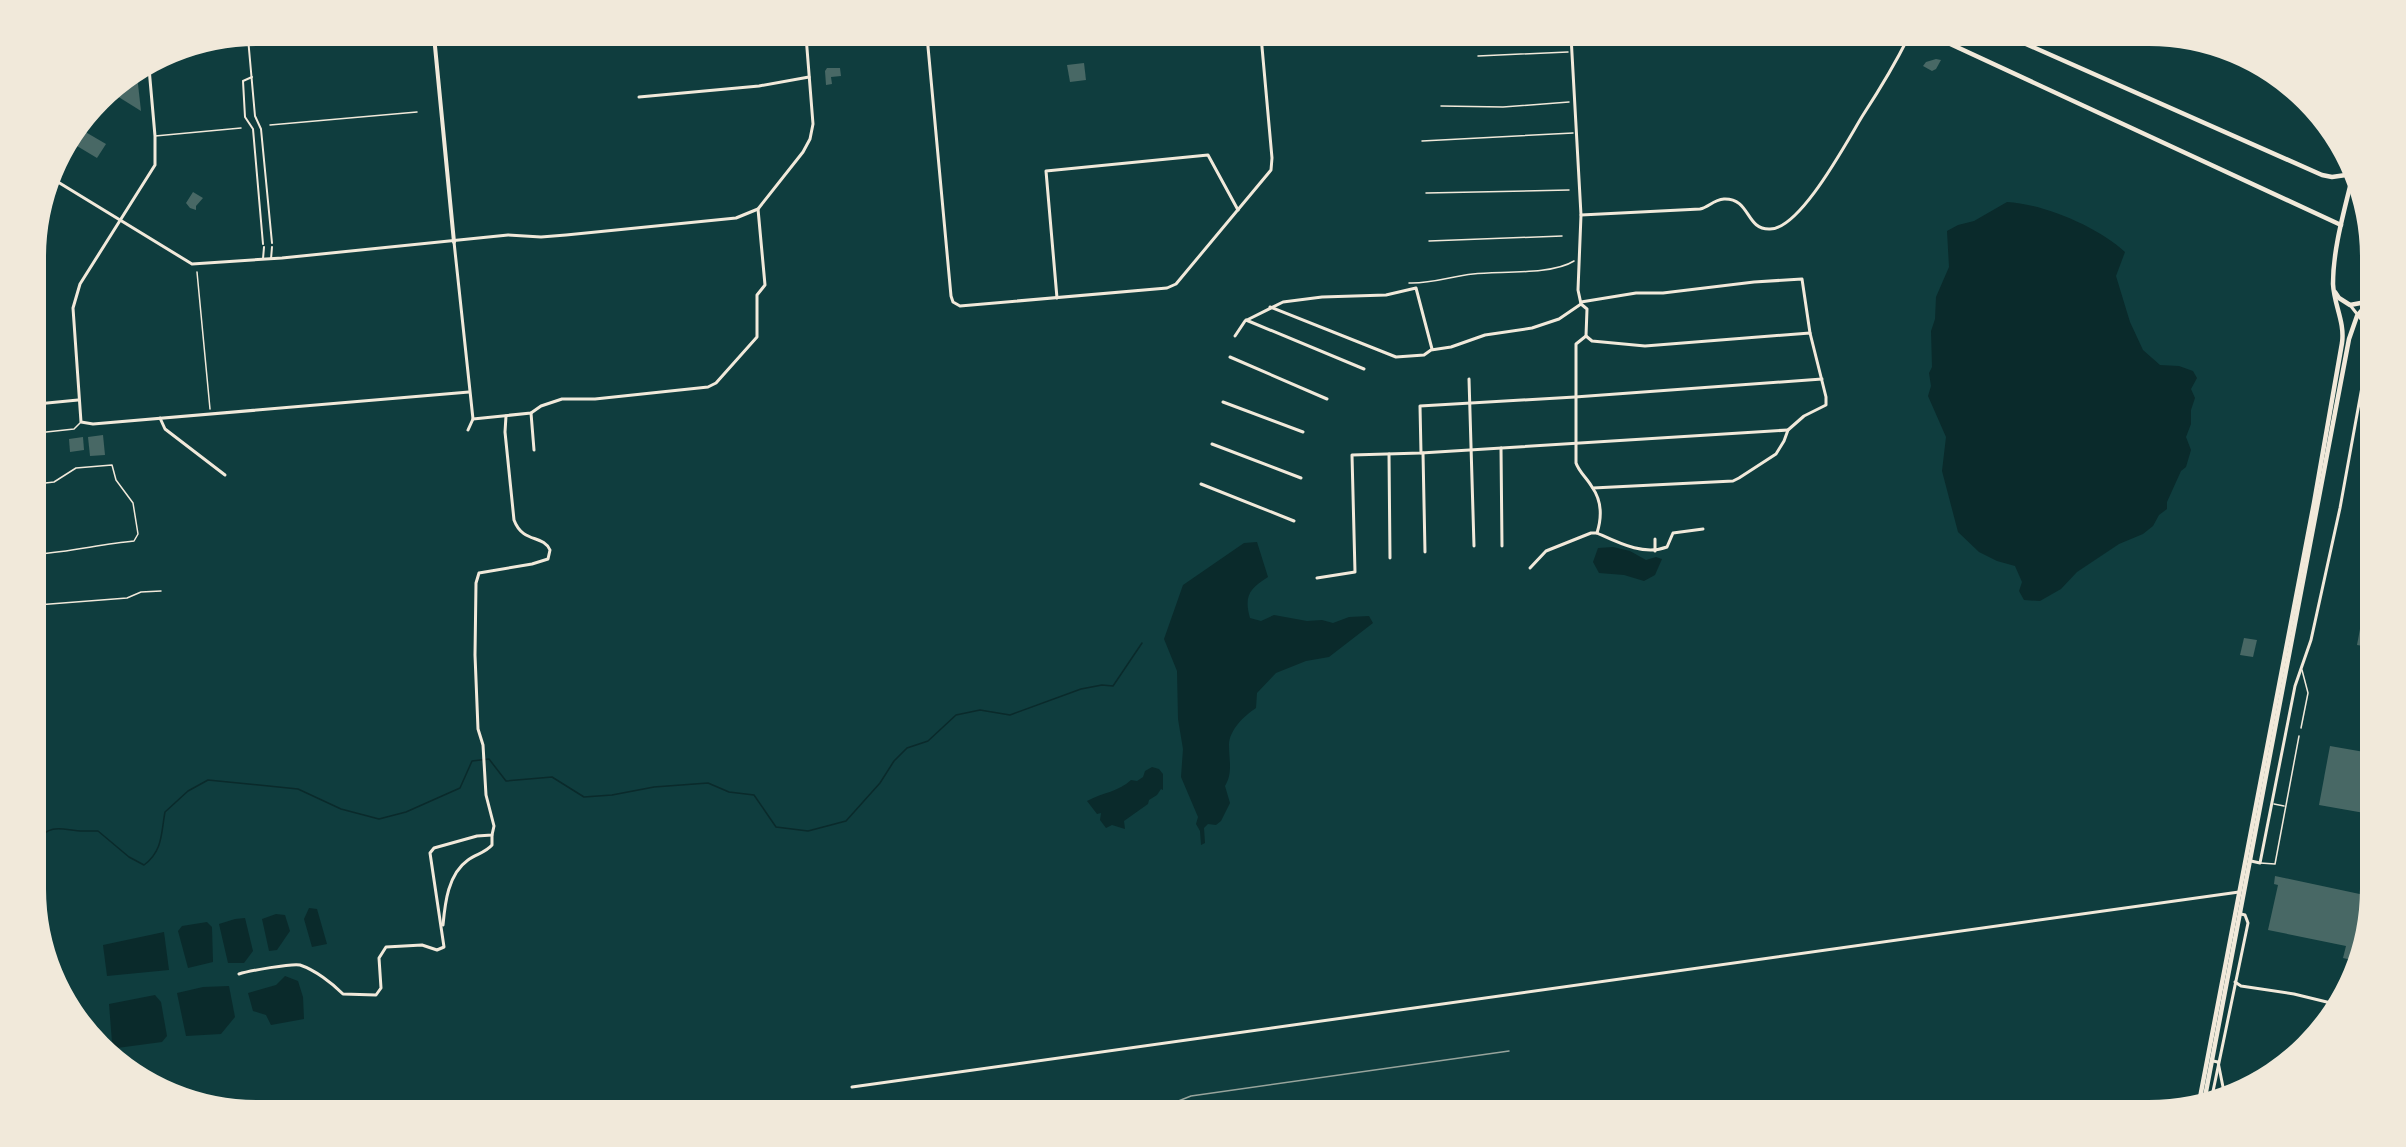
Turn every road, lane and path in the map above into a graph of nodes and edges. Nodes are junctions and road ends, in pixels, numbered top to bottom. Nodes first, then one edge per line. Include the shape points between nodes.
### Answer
1 (1262, 46) edge
2 (1572, 46) edge
3 (1905, 46) edge
4 (2031, 46) edge
5 (249, 47) edge
6 (435, 47) edge
7 (807, 47) edge
8 (928, 47) edge
9 (1958, 47) edge
10 (1572, 51) junction
11 (1478, 56) dead end
12 (150, 76) edge
13 (252, 77) junction
14 (810, 77) junction
15 (639, 97) dead end
16 (1573, 102) junction
17 (1441, 106) dead end
18 (417, 112) dead end
19 (270, 125) dead end
20 (241, 128) dead end
21 (1577, 132) junction
22 (155, 136) junction
23 (1422, 141) dead end
24 (2342, 175) edge
25 (60, 184) edge
26 (1569, 190) dead end
27 (2349, 192) edge
28 (1426, 194) dead end
29 (759, 209) junction
30 (1238, 210) junction
31 (1581, 215) junction
32 (120, 220) junction
33 (2341, 225) junction
34 (1562, 236) dead end
35 (1429, 241) dead end
36 (454, 242) junction
37 (271, 259) junction
38 (1577, 259) junction
39 (263, 260) junction
40 (197, 272) dead end
41 (1409, 283) dead end
42 (2334, 290) junction
43 (1057, 297) junction
44 (1581, 301) junction
45 (2360, 304) edge
46 (2350, 305) junction
47 (1270, 307) junction
48 (2360, 312) edge
49 (2358, 315) junction
50 (2360, 318) edge
51 (1246, 320) junction
52 (1810, 333) junction
53 (1235, 336) dead end
54 (1586, 336) junction
55 (1432, 350) junction
56 (1230, 357) dead end
57 (1364, 369) dead end
58 (1469, 379) dead end
59 (1822, 379) junction
60 (469, 392) junction
61 (1575, 397) junction
62 (2360, 398) edge
63 (1327, 399) dead end
64 (78, 400) junction
65 (1222, 402) dead end
66 (47, 403) edge
67 (1470, 403) junction
68 (210, 411) dead end
69 (531, 413) junction
70 (506, 416) junction
71 (160, 418) junction
72 (473, 419) junction
73 (81, 422) junction
74 (468, 430) dead end
75 (1788, 430) junction
76 (47, 432) edge
77 (1303, 432) dead end
78 (1212, 444) dead end
79 (1575, 444) junction
80 (1502, 448) junction
81 (534, 450) dead end
82 (1470, 450) junction
83 (1422, 453) junction
84 (1389, 454) junction
85 (225, 475) dead end
86 (1301, 478) dead end
87 (47, 483) edge
88 (1201, 484) dead end
89 (1593, 488) junction
90 (1294, 521) dead end
91 (1704, 529) dead end
92 (1597, 533) junction
93 (1655, 539) dead end
94 (1474, 546) dead end
95 (1502, 546) dead end
96 (1655, 551) junction
97 (1425, 552) dead end
98 (47, 553) edge
99 (1390, 558) dead end
100 (1530, 567) dead end
101 (1317, 578) dead end
102 (161, 591) dead end
103 (46, 604) edge
104 (2301, 669) junction
105 (2301, 728) dead end
106 (2299, 736) dead end
107 (2272, 804) junction
108 (2285, 807) junction
109 (492, 835) junction
110 (2251, 861) junction
111 (2260, 863) junction
112 (2239, 892) junction
113 (2241, 914) junction
114 (443, 933) junction
115 (239, 974) dead end
116 (2234, 981) junction
117 (2327, 1002) edge
118 (2216, 1061) junction
119 (2223, 1086) edge
120 (852, 1087) dead end
121 (2212, 1090) edge
122 (2207, 1092) edge
123 (2201, 1094) edge

1 - 30 street via 1272,165 1269,174
2 - 10 street
3 - 31 street via 1835,163 1798,212 1780,228 1769,230 1757,225 1739,201 1734,200 1714,200 1700,209
4 - 24 main road via 2322,175
5 - 13 street
6 - 36 street
7 - 14 street
8 - 43 street via 952,299 965,306
9 - 33 main road
10 - 11 path
10 - 16 street
12 - 22 street
13 - 37 street via 255,116 261,129
13 - 39 street via 243,81 245,117 253,129
14 - 15 street via 759,86
14 - 29 street via 810,139
16 - 17 path
16 - 21 street
18 - 19 lane
20 - 22 lane
21 - 23 path
21 - 31 street
22 - 32 street via 154,165
25 - 32 street
26 - 28 path
27 - 33 main road
29 - 36 street via 735,218
29 - 69 street via 765,285 757,295 758,332 723,377 708,387 562,399
30 - 43 street via 1174,286
30 - 43 street via 1208,155 1046,171
31 - 38 street
32 - 39 street via 192,264
32 - 64 street via 76,295 72,320
33 - 42 main road
34 - 35 path
36 - 37 street
36 - 60 street
37 - 39 street
38 - 41 path via 1568,265 1525,272 1471,274
38 - 44 street
40 - 68 path
42 - 46 main road
42 - 112 main road via 2342,343
44 - 52 street via 1802,279
44 - 54 street via 1587,309
44 - 55 street via 1559,319 1532,328 1485,335
45 - 46 main road
46 - 49 street
47 - 51 street
47 - 55 street via 1396,357 1424,355
47 - 55 street via 1282,302 1386,295 1416,288
48 - 49 main road
49 - 50 street
49 - 110 main road via 2349,339
51 - 53 street
51 - 57 street
52 - 54 street via 1645,346 1592,341
52 - 59 street
54 - 61 street via 1576,344
56 - 63 street
58 - 67 street
59 - 61 street
59 - 75 street via 1826,405
60 - 71 street
60 - 72 street
61 - 67 street
61 - 79 street
62 - 104 street via 2319,606
64 - 66 street
64 - 73 street
65 - 77 street
67 - 82 street
67 - 83 street via 1420,406
69 - 70 street
69 - 81 street
70 - 72 street
70 - 109 street via 514,520 518,530 545,542 550,550 548,559 479,573 476,583 478,729 494,826
71 - 73 street
71 - 85 street via 165,429
72 - 74 street
73 - 76 lane via 74,429
75 - 79 street
75 - 89 street via 1776,454 1732,481
78 - 86 street
79 - 80 street
79 - 89 street via 1578,469
80 - 82 street
80 - 95 street
82 - 83 street
82 - 94 street
83 - 84 street
83 - 97 street
84 - 99 street
84 - 101 street via 1352,455 1355,572
87 - 98 lane via 76,468 112,465 116,480 133,503 137,539
88 - 90 street
89 - 92 street via 1601,513
91 - 96 street via 1673,533 1667,547
92 - 96 street via 1633,548
92 - 100 street via 1546,551
93 - 96 street
102 - 103 lane via 141,592 127,598
104 - 105 lane via 2308,693
104 - 107 street
106 - 108 lane
107 - 108 lane
107 - 111 street
108 - 111 lane via 2275,864
109 - 114 street via 492,845 486,852 465,861 453,877 444,907
109 - 114 street via 449,843 430,853
110 - 111 street
110 - 113 main road
112 - 120 street
112 - 123 main road
113 - 116 street via 2248,923
113 - 118 main road
114 - 115 street via 444,947 437,950 422,945 386,947 379,958 381,988 376,995 343,994 301,965
116 - 117 street via 2241,986
116 - 118 street
118 - 119 street
118 - 121 street
118 - 122 main road

